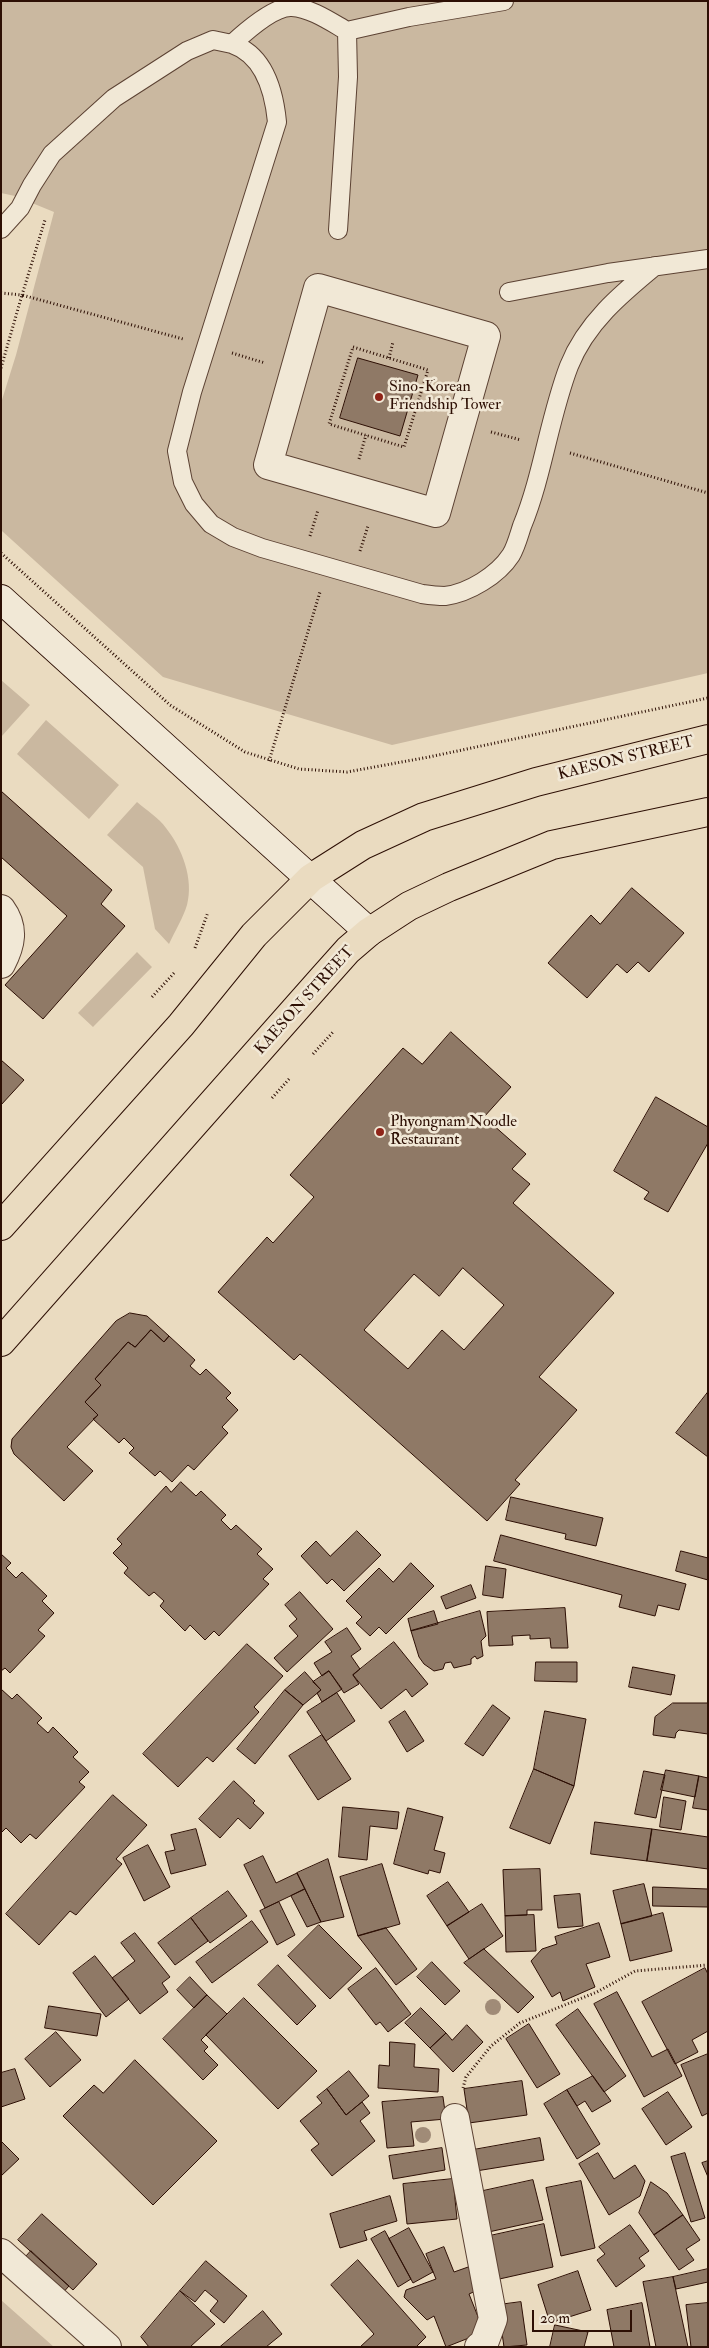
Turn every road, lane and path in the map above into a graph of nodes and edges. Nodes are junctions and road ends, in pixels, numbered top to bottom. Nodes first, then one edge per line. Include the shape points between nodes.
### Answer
1 (504, 1) edge
2 (347, 31) junction
3 (232, 44) junction
4 (20, 208) junction
5 (1, 229) edge
6 (338, 230) dead end
7 (708, 259) edge
8 (655, 266) junction
9 (510, 292) dead end
10 (1, 293) edge
11 (22, 295) junction
12 (186, 340) dead end
13 (223, 350) dead end
14 (270, 364) dead end
15 (1, 368) edge
16 (484, 430) dead end
17 (366, 435) junction
18 (530, 442) dead end
19 (566, 452) dead end
20 (268, 465) joint
21 (357, 466) dead end
22 (708, 493) edge
23 (320, 501) dead end
24 (368, 525) dead end
25 (310, 537) dead end
26 (360, 552) dead end
27 (1, 553) edge
28 (322, 586) dead end
29 (1, 599) edge
30 (708, 698) edge
31 (708, 739) edge
32 (269, 761) junction
33 (708, 812) edge
34 (311, 878) junction
35 (1, 909) edge
36 (208, 912) dead end
37 (369, 932) junction
38 (195, 948) dead end
39 (1, 964) edge
40 (175, 972) dead end
41 (152, 997) dead end
42 (334, 1031) dead end
43 (313, 1054) dead end
44 (290, 1078) dead end
45 (272, 1098) dead end
46 (1, 1226) edge
47 (1, 1342) edge
48 (708, 1965) edge
49 (455, 2118) joint
50 (1, 2253) edge
51 (107, 2347) edge
52 (479, 2347) edge

1 - 2 lane
2 - 3 lane via 320,16 292,7 274,13 249,28
2 - 6 lane via 348,77
3 - 4 lane via 213,40 187,50 114,98 52,154
3 - 8 lane via 245,48 268,80 275,100 277,122 192,392 177,451 184,482 194,504 210,524 233,537 422,594 444,596 468,589 493,574 512,554 532,503 570,365 600,317 620,294
4 - 5 lane
4 - 11 path via 46,217
7 - 8 lane
8 - 9 lane
10 - 11 path
11 - 12 path
11 - 15 path
13 - 14 path
16 - 18 path
17 - 17 path via 329,424 353,347 428,370 404,447
17 - 21 path
19 - 22 path
20 - 20 street via 436,513 486,336 318,288
23 - 25 path
24 - 26 path
27 - 32 path via 170,705 245,752
28 - 32 path
29 - 34 street
30 - 32 path via 428,758 347,772 298,769
31 - 34 main road, KAESON STREET via 536,782 424,817 363,845
33 - 37 main road, KAESON STREET via 552,845 409,906
34 - 37 street
34 - 46 main road, KAESON STREET via 254,935 181,1025
35 - 39 street via 12,932
36 - 38 path
37 - 47 main road, KAESON STREET via 348,950
40 - 41 path
42 - 43 path
44 - 45 path
48 - 49 path via 635,1971 597,1992 520,2023 491,2046 466,2076
49 - 52 street via 493,2319 484,2343
50 - 51 street

